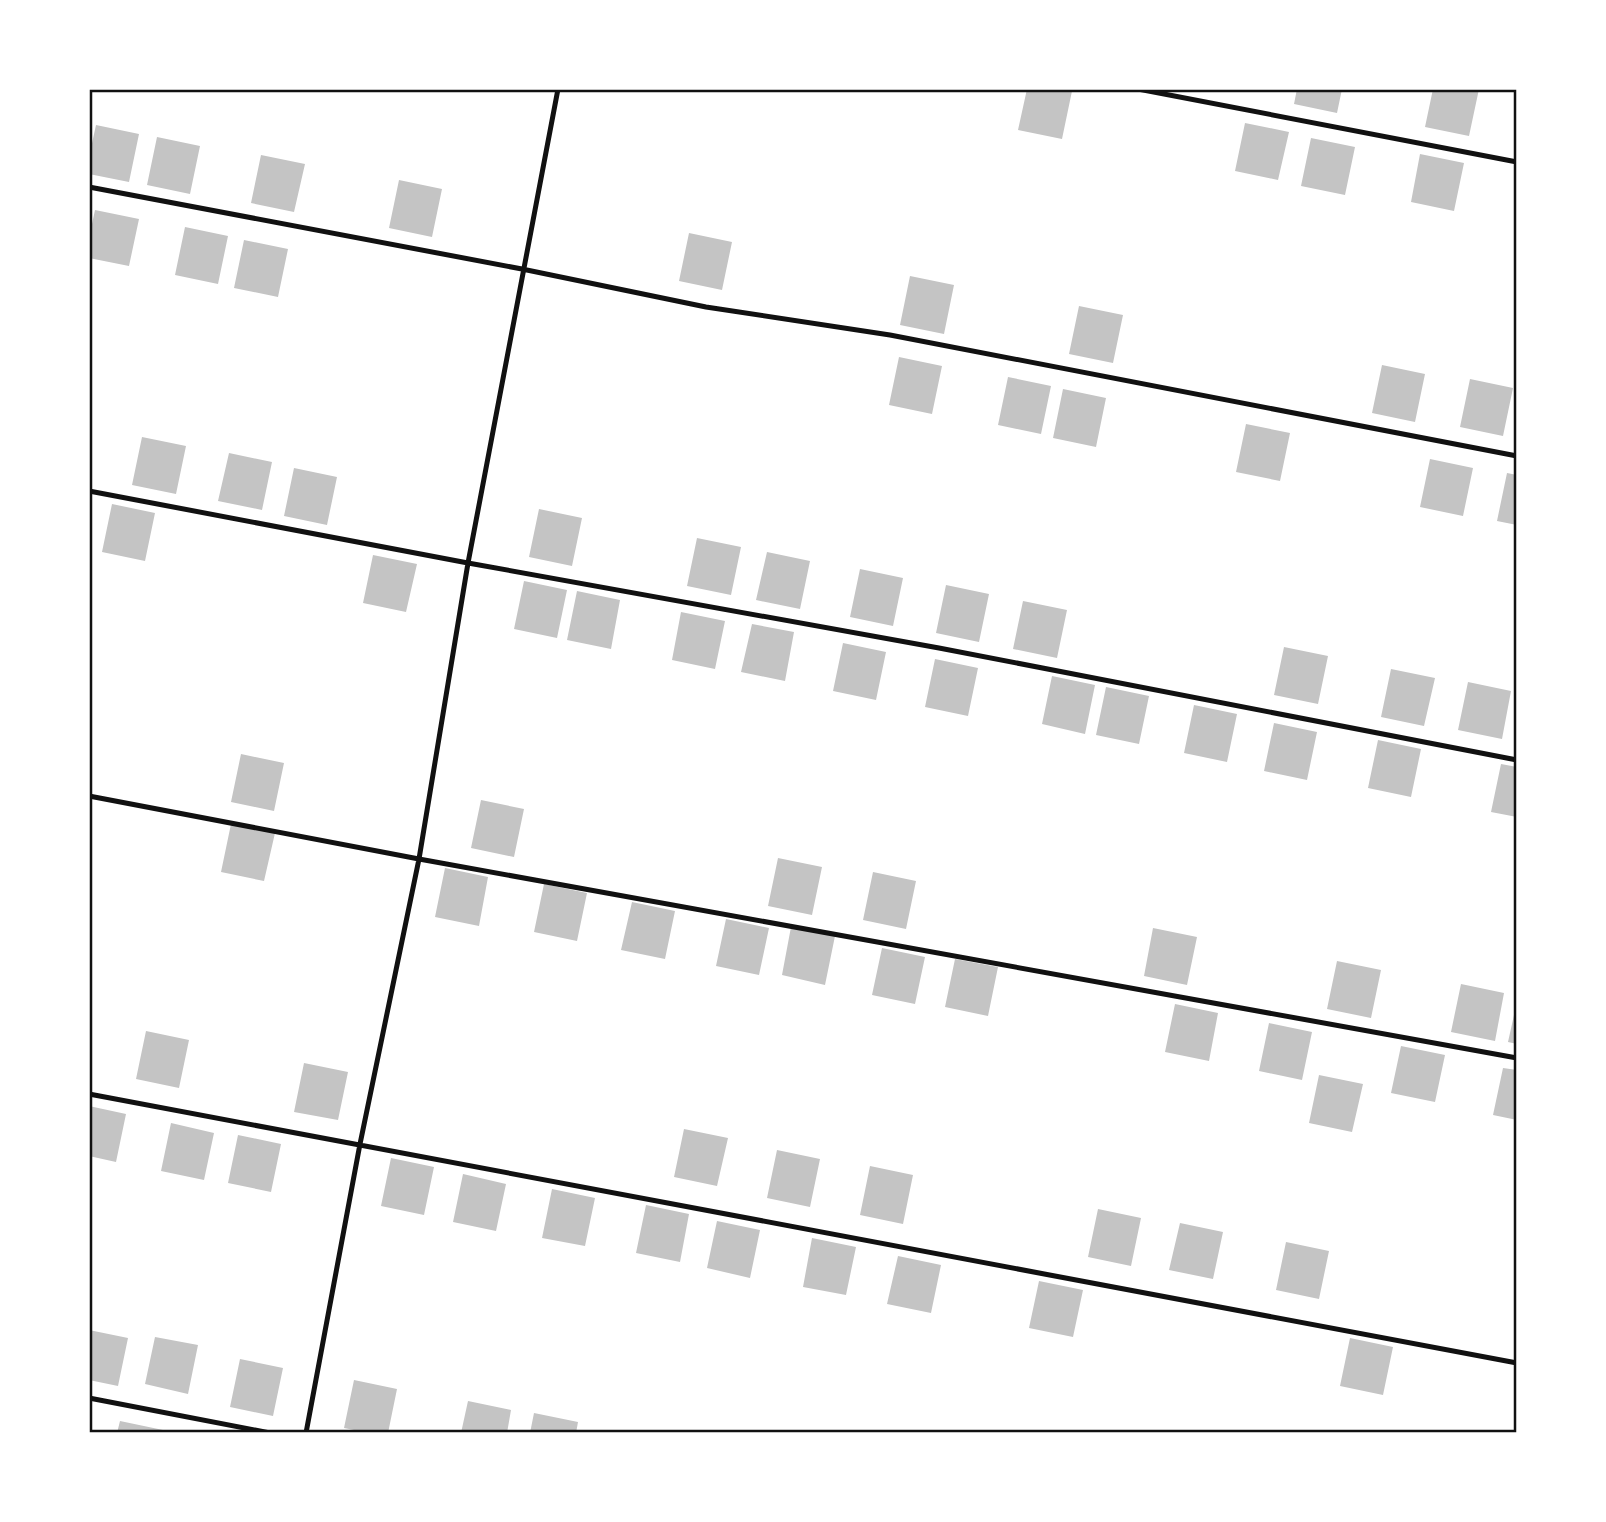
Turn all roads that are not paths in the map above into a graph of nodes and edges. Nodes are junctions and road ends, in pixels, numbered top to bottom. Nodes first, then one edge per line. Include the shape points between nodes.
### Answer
1 (558, 89) edge
2 (1138, 89) edge
3 (1517, 162) edge
4 (89, 187) edge
5 (522, 270) junction
6 (1517, 456) edge
7 (89, 491) edge
8 (468, 562) junction
9 (1517, 760) edge
10 (89, 796) edge
11 (418, 859) junction
12 (1517, 1058) edge
13 (89, 1094) edge
14 (360, 1144) junction
15 (1517, 1363) edge
16 (89, 1398) edge
17 (270, 1433) edge
18 (306, 1433) edge

1 - 5 lane
2 - 3 lane
4 - 5 lane
5 - 6 lane via 706,307 890,335
5 - 8 lane
7 - 8 lane
8 - 9 lane
8 - 11 lane
10 - 11 lane
11 - 12 lane
11 - 14 lane
13 - 14 lane
14 - 15 lane
14 - 18 lane
16 - 17 lane

